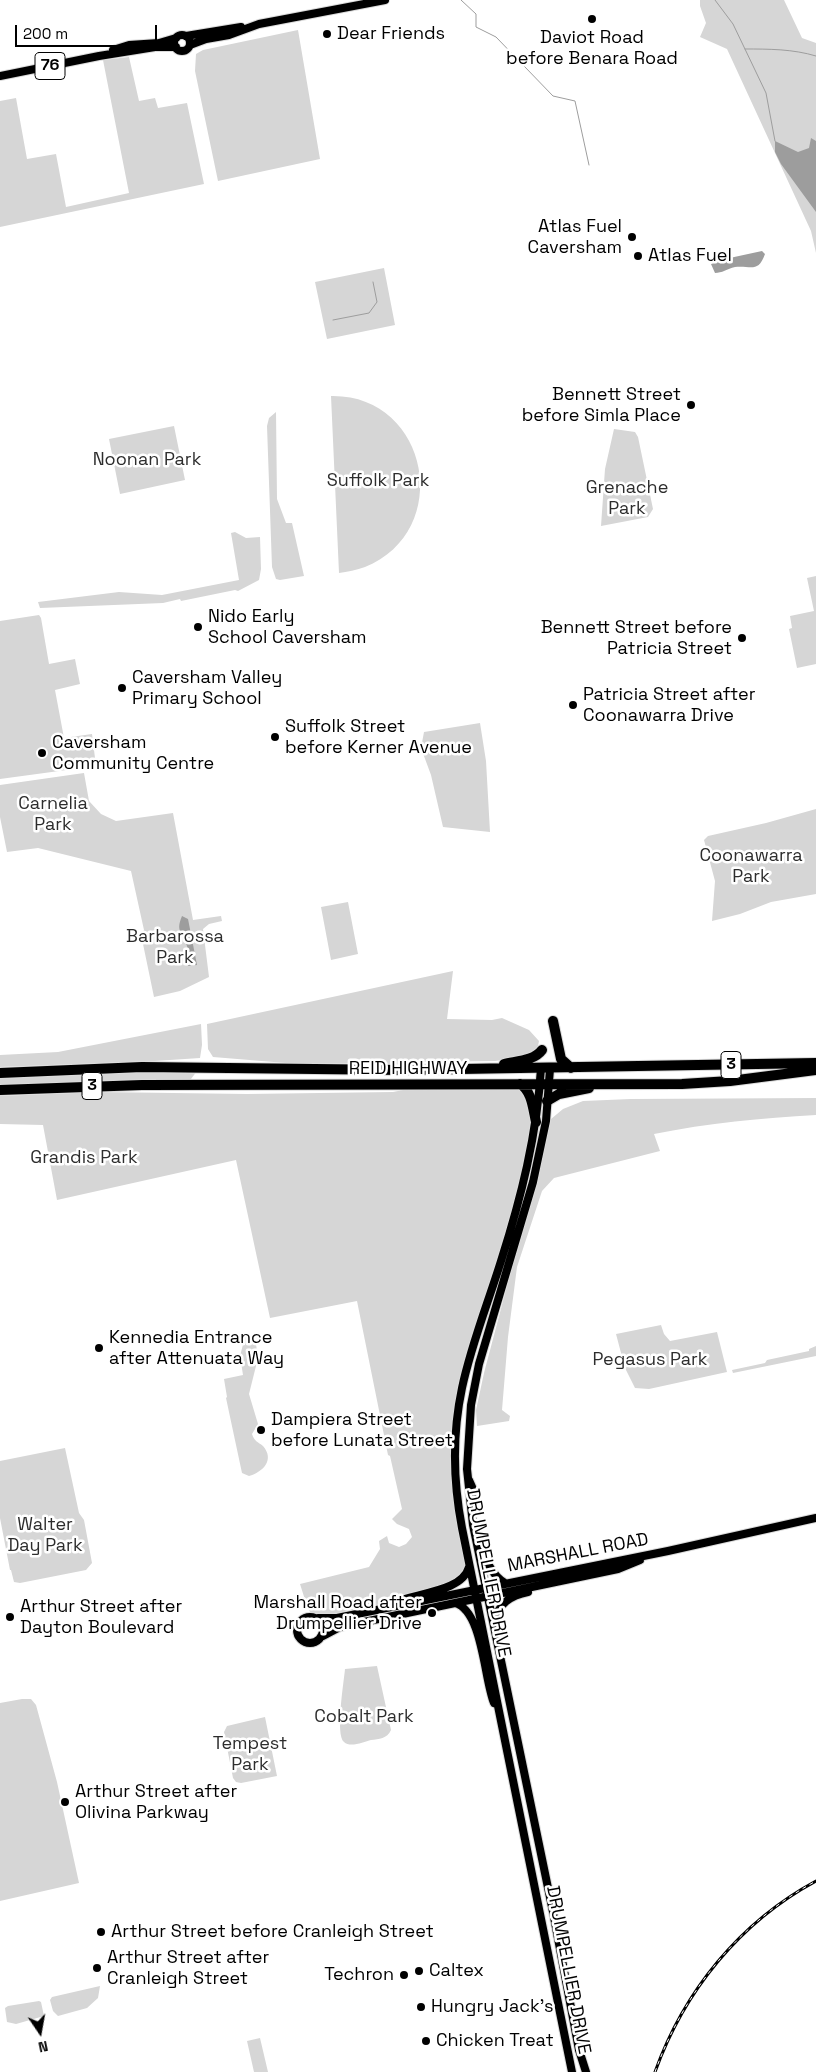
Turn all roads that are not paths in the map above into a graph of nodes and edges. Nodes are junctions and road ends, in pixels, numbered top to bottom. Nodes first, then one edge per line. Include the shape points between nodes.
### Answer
1 (385, 0) edge
2 (253, 26) junction
3 (186, 36) junction
4 (176, 38) junction
5 (190, 45) junction
6 (176, 47) junction
7 (99, 56) junction
8 (0, 76) edge
9 (553, 1021) dead end
10 (542, 1050) dead end
11 (816, 1063) edge
12 (545, 1068) junction
13 (571, 1068) junction
14 (484, 1069) junction
15 (816, 1070) edge
16 (0, 1073) edge
17 (544, 1083) junction
18 (520, 1084) junction
19 (682, 1084) junction
20 (0, 1090) edge
21 (547, 1101) junction
22 (536, 1122) junction
23 (467, 1476) junction
24 (816, 1518) edge
25 (668, 1551) junction
26 (470, 1566) junction
27 (563, 1580) junction
28 (505, 1583) junction
29 (487, 1591) junction
30 (476, 1593) junction
31 (455, 1603) junction
32 (382, 1608) junction
33 (318, 1618) junction
34 (497, 1633) junction
35 (323, 1636) junction
36 (501, 1716) junction
37 (572, 2072) edge
38 (586, 2072) edge

1 - 2 main road, 76
2 - 3 main road, 76
2 - 5 main road, 76
3 - 4 main road, 76
3 - 5 main road
4 - 6 main road
4 - 7 main road, 76 via 129,45
5 - 6 main road, 76 via 185,50
6 - 7 main road, 76
7 - 8 main road, 76
9 - 13 highway via 561,1060
10 - 14 highway via 530,1058
11 - 13 highway, REID HIGHWAY / 3
12 - 13 highway, REID HIGHWAY / 3
12 - 14 highway, REID HIGHWAY / 3
12 - 17 main road
14 - 16 highway, REID HIGHWAY / 3 via 107,1068
15 - 19 highway, REID HIGHWAY / 3
17 - 18 highway, REID HIGHWAY / 3
17 - 19 highway, REID HIGHWAY / 3
17 - 21 main road, DRUMPELLIER DRIVE
17 - 22 main road, DRUMPELLIER DRIVE
18 - 20 highway, REID HIGHWAY / 3 via 99,1085
18 - 22 highway via 526,1088
19 - 21 highway via 666,1088 594,1087 559,1094
21 - 23 main road, DRUMPELLIER DRIVE via 533,1182 474,1384 467,1434
22 - 26 main road, DRUMPELLIER DRIVE via 523,1184 468,1365 457,1416 455,1482
23 - 28 main road via 474,1489 484,1554 497,1578
23 - 29 main road, DRUMPELLIER DRIVE
24 - 25 main road, MARSHALL ROAD
25 - 27 main road, MARSHALL ROAD via 618,1569
25 - 28 main road, MARSHALL ROAD
26 - 30 main road, DRUMPELLIER DRIVE
26 - 32 main road via 463,1578 442,1589 404,1598
27 - 29 main road, MARSHALL ROAD
27 - 34 main road via 505,1601 496,1615
28 - 29 main road, MARSHALL ROAD
29 - 30 main road, MARSHALL ROAD
29 - 34 main road, DRUMPELLIER DRIVE
30 - 31 main road, MARSHALL ROAD
30 - 32 main road, MARSHALL ROAD
30 - 36 main road, DRUMPELLIER DRIVE
31 - 35 main road, MARSHALL ROAD via 340,1627
31 - 36 main road via 465,1609 478,1634 490,1693
32 - 33 main road, MARSHALL ROAD via 337,1618
33 - 35 main road via 323,1625
33 - 35 main road via 304,1618 298,1624 297,1632 301,1640 308,1643
34 - 38 main road, DRUMPELLIER DRIVE
36 - 37 main road, DRUMPELLIER DRIVE

